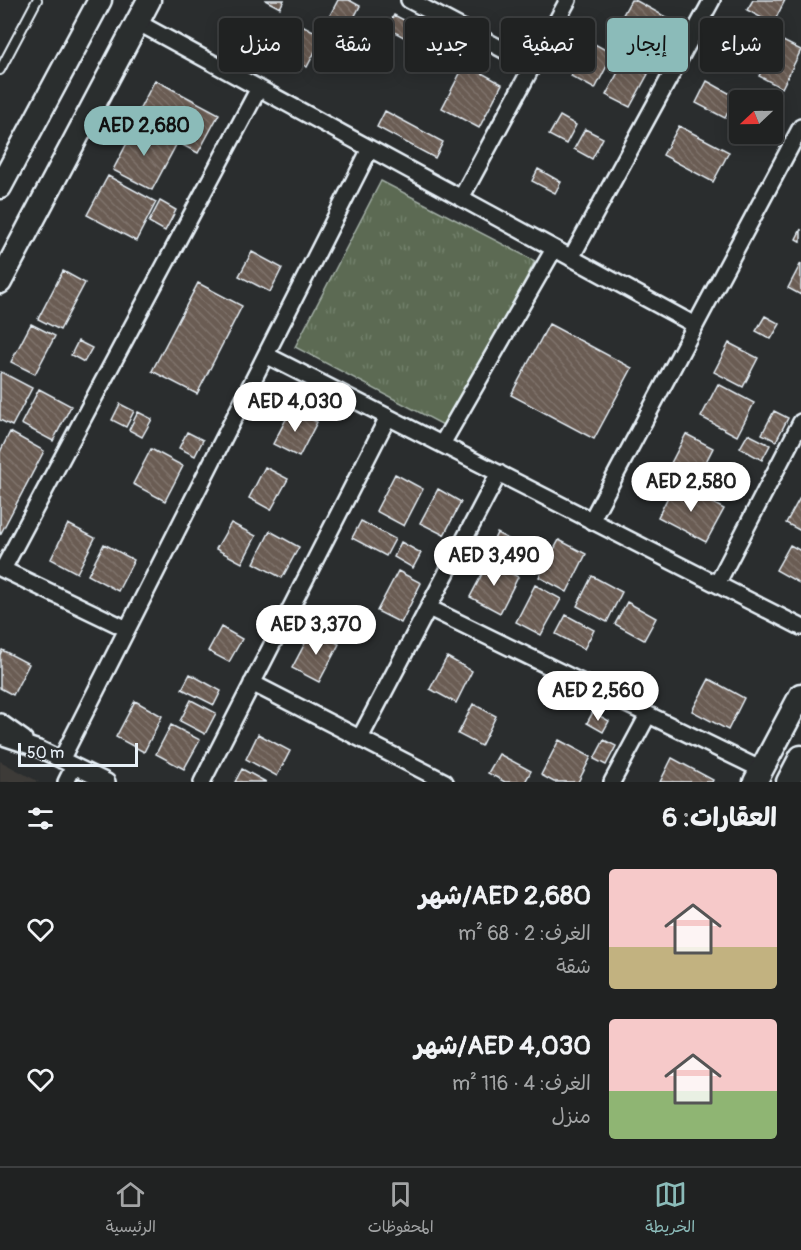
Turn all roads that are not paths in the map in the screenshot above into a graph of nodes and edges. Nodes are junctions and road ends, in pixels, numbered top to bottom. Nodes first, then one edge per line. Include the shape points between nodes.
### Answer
1 (38, 0) edge
2 (100, 0) edge
3 (149, 0) edge
4 (409, 0) edge
5 (568, 0) edge
6 (709, 1) edge
7 (558, 18) edge
8 (137, 22) junction
9 (501, 49) edge
10 (0, 70) edge
11 (528, 72) edge
12 (259, 88) junction
13 (801, 127) edge
14 (370, 148) junction
15 (0, 187) edge
16 (461, 198) junction
17 (554, 249) junction
18 (571, 258) junction
19 (0, 282) edge
20 (695, 325) junction
21 (266, 355) junction
22 (388, 417) junction
23 (801, 423) edge
24 (442, 444) junction
25 (499, 473) junction
26 (591, 520) junction
27 (2, 569) edge
28 (717, 584) junction
29 (429, 608) junction
30 (801, 627) edge
31 (128, 629) junction
32 (252, 683) junction
33 (801, 695) edge
34 (648, 715) junction
35 (0, 722) edge
36 (0, 736) edge
37 (360, 738) junction
38 (39, 749) junction
39 (801, 757) edge
40 (68, 763) junction
41 (758, 776) edge
42 (66, 782) edge
43 (105, 782) edge
44 (202, 782) edge
45 (445, 782) edge
46 (612, 782) edge
47 (788, 782) edge

1 - 10 lane
2 - 15 main road
3 - 8 main road
4 - 9 street
5 - 7 street
6 - 18 street
8 - 12 street
8 - 19 main road
11 - 16 street
12 - 14 street
12 - 27 street
13 - 20 street
14 - 16 street
14 - 21 street
16 - 17 street
17 - 18 street
17 - 24 street
18 - 20 street
20 - 26 street
21 - 22 street
21 - 31 street
22 - 24 street
22 - 32 street
23 - 28 street
24 - 25 street
25 - 26 street
25 - 29 street
26 - 28 street
27 - 31 street
28 - 30 street
29 - 34 street
29 - 37 street
31 - 40 street
32 - 37 street
32 - 44 street
33 - 41 main road
34 - 41 street
34 - 46 street
35 - 38 street
36 - 38 street
37 - 45 street
38 - 40 street
39 - 47 main road
40 - 42 street
40 - 43 street

